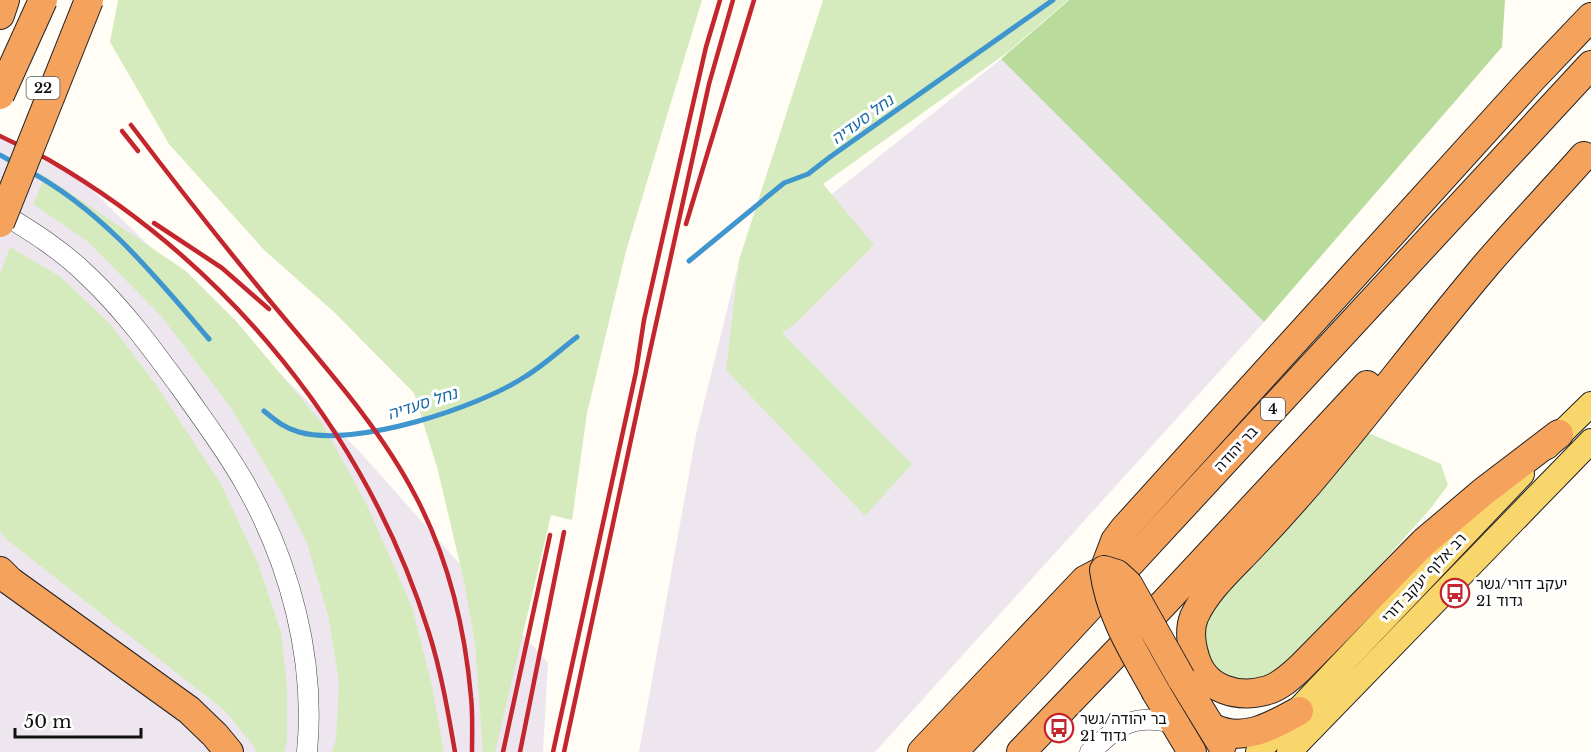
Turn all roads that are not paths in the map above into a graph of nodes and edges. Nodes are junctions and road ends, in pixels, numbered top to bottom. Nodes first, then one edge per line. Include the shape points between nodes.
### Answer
1 (5, 0) edge
2 (43, 0) edge
3 (88, 0) edge
4 (0, 15) edge
5 (1591, 17) edge
6 (1591, 65) edge
7 (0, 95) edge
8 (1588, 152) edge
9 (0, 177) edge
10 (0, 212) edge
11 (0, 223) edge
12 (1591, 405) edge
13 (1559, 434) junction
14 (1591, 441) edge
15 (1104, 570) junction
16 (0, 571) edge
17 (1299, 711) junction
18 (1174, 723) junction
19 (1219, 740) edge
20 (229, 752) edge
21 (307, 752) edge
22 (922, 752) edge
23 (953, 752) edge
24 (1021, 752) edge
25 (1090, 752) edge
26 (1192, 752) edge
27 (1258, 752) edge
28 (1289, 752) edge

1 - 4 highway
2 - 7 highway, 22, bridge
3 - 9 highway, 22, bridge
3 - 11 highway, bridge
5 - 15 highway via 1124,529
6 - 23 highway, בר יהודה / 4
8 - 13 highway via 1487,264 1310,482 1218,582 1194,618 1191,639 1197,666 1211,684 1235,692 1269,690 1282,684 1424,542
8 - 24 highway
10 - 21 street via 42,238 88,275 158,356 244,482 285,575 300,632 310,710
12 - 13 main road, רב אלוף יעקב דורי
13 - 17 main road, רב אלוף יעקב דורי
14 - 28 main road, רב אלוף יעקב דורי
15 - 18 highway, bridge via 1112,609
15 - 19 highway, bridge via 1117,574 1128,584
15 - 22 highway via 1085,580
16 - 20 highway via 189,710
17 - 19 highway via 1274,725 1250,733 1227,734
17 - 27 main road, רב אלוף יעקב דורי
18 - 25 street via 1145,719 1130,722
18 - 26 highway

